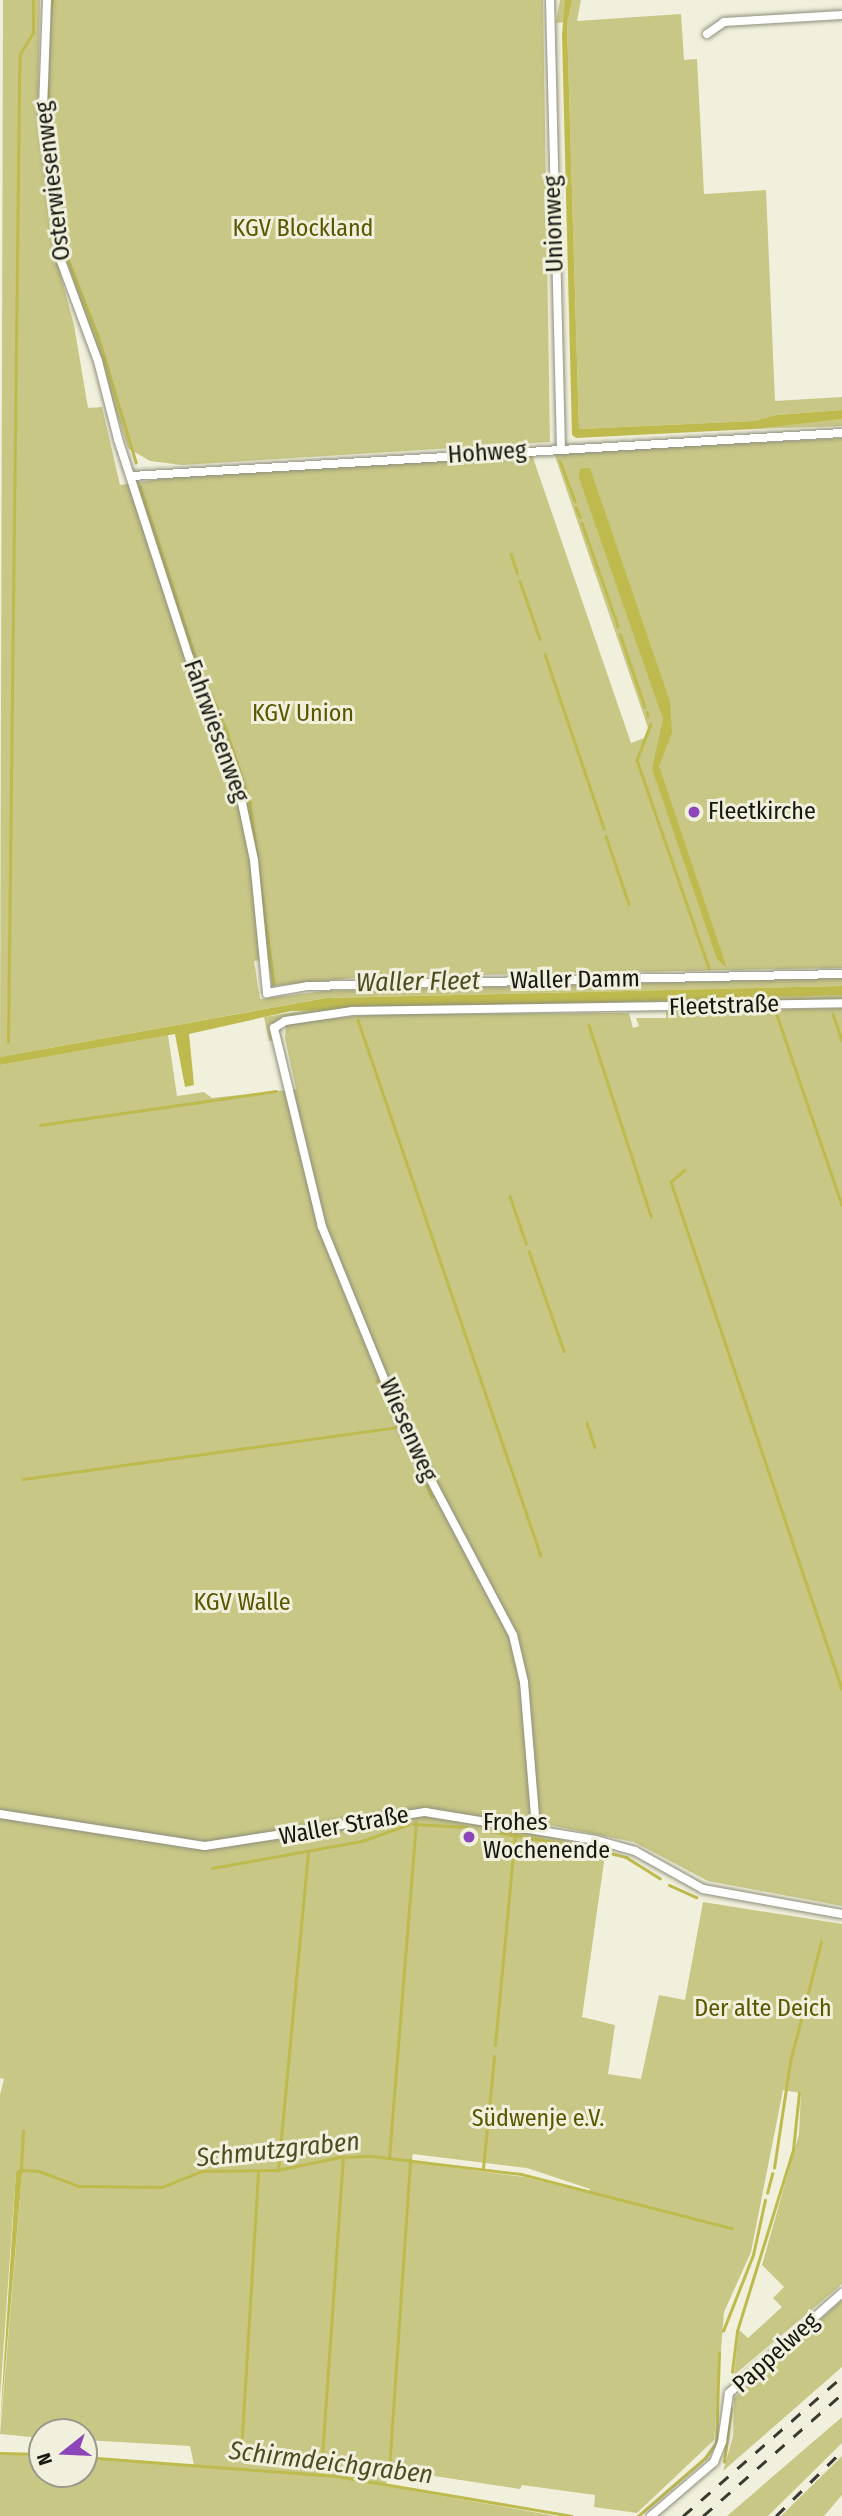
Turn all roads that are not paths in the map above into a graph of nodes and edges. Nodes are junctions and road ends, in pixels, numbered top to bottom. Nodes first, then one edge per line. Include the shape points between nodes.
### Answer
1 (47, 0) edge
2 (550, 0) edge
3 (842, 15) edge
4 (707, 34) dead end
5 (842, 433) edge
6 (561, 448) junction
7 (132, 476) junction
8 (842, 974) edge
9 (267, 993) joint
10 (842, 1003) edge
11 (274, 1028) joint
12 (0, 1814) edge
13 (536, 1828) junction
14 (842, 1914) edge
15 (842, 2293) edge
16 (651, 2516) edge

1 - 7 street, Osterwiesenweg via 42,91 57,241
2 - 6 street, Unionweg
3 - 4 street via 724,22
5 - 6 street, Hohweg
6 - 7 street, Hohweg
7 - 9 street, Fahrwiesenweg via 190,657 239,784 254,860
8 - 9 street, Waller Damm via 308,986
10 - 11 street, Fleetstraße via 352,1011 285,1021
11 - 13 street, Wiesenweg via 322,1227 407,1435 513,1635 524,1682
12 - 13 street, Waller Straße via 205,1846 425,1812
13 - 14 street, Waller Straße via 635,1851 709,1891
15 - 16 street, Pappelweg via 729,2393 714,2462

